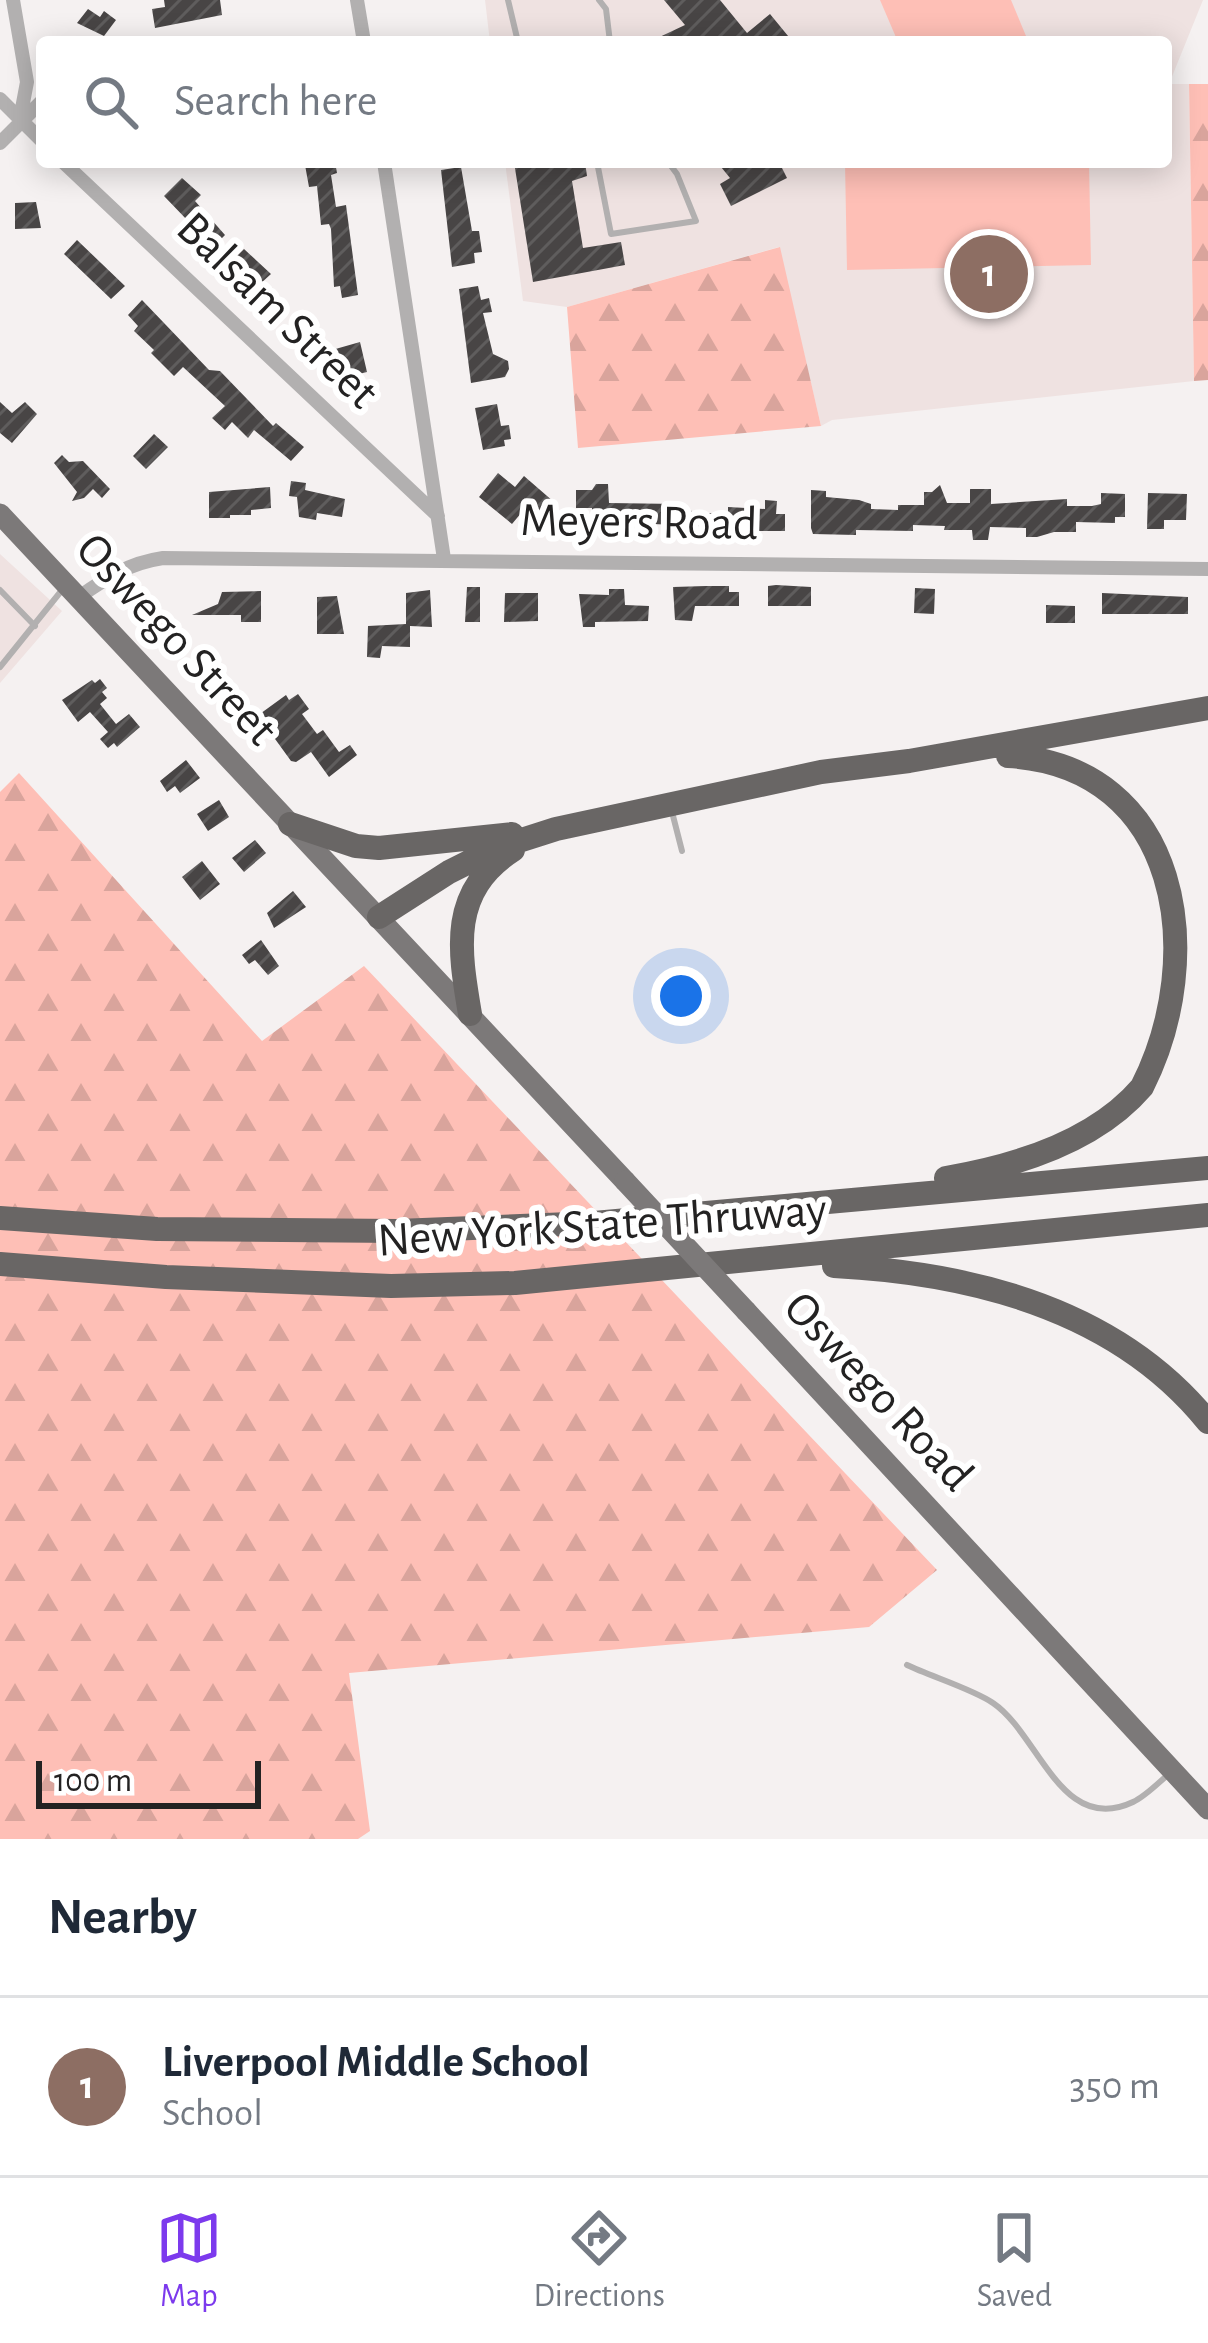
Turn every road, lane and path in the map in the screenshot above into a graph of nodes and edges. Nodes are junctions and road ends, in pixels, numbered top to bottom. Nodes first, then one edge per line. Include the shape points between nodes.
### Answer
1 (13, 0) edge
2 (367, 0) edge
3 (508, 0) edge
4 (599, 0) edge
5 (357, 1) edge
6 (363, 36) edge
7 (517, 36) edge
8 (609, 36) edge
9 (0, 98) edge
10 (36, 106) edge
11 (20, 119) junction
12 (36, 135) edge
13 (0, 143) edge
14 (69, 168) edge
15 (385, 168) edge
16 (598, 168) edge
17 (673, 168) edge
18 (0, 514) edge
19 (438, 516) junction
20 (444, 559) junction
21 (1208, 569) edge
22 (0, 590) edge
23 (73, 590) junction
24 (35, 626) junction
25 (0, 667) edge
26 (1208, 708) edge
27 (1208, 720) edge
28 (1008, 756) junction
29 (726, 791) junction
30 (670, 804) junction
31 (290, 824) junction
32 (556, 829) junction
33 (682, 851) dead end
34 (379, 917) junction
35 (470, 1014) junction
36 (1208, 1168) edge
37 (809, 1205) junction
38 (1208, 1215) edge
39 (0, 1218) edge
40 (754, 1263) junction
41 (0, 1264) edge
42 (1208, 1422) edge
43 (907, 1665) dead end
44 (1173, 1771) junction
45 (1206, 1802) edge

1 - 11 street via 26,82
2 - 5 lane
3 - 7 lane
4 - 8 lane
5 - 6 street
9 - 11 street
10 - 11 street
11 - 12 street
11 - 13 street
14 - 19 street, Balsam Street
15 - 19 street
16 - 17 lane via 611,234 696,221
18 - 23 main road, Oswego Street
19 - 20 street
20 - 21 street, Meyers Road
20 - 23 street, Meyers Road via 163,558
22 - 24 lane
23 - 24 lane
23 - 31 main road, Oswego Street
24 - 25 lane
26 - 29 highway
27 - 28 highway
28 - 29 highway via 830,785
28 - 37 highway via 1043,758 1093,776 1162,837 1190,902 1195,939 1185,1012 1142,1087 1067,1141 982,1172
29 - 30 highway
30 - 32 highway
30 - 33 lane
31 - 32 highway via 379,848
31 - 34 main road, Oswego Road
32 - 34 highway via 448,872
32 - 35 highway via 501,858 464,911 459,940
34 - 35 main road, Oswego Road
35 - 44 main road, Oswego Road, bridge
36 - 37 highway, New York State Thruway
37 - 39 highway, New York State Thruway via 398,1231
38 - 40 highway, New York State Thruway
40 - 41 highway, New York State Thruway via 391,1286
40 - 42 highway via 894,1269 1020,1296 1126,1348
43 - 44 lane via 991,1701 1020,1727 1060,1790 1091,1808 1131,1803
44 - 45 main road, Oswego Road

